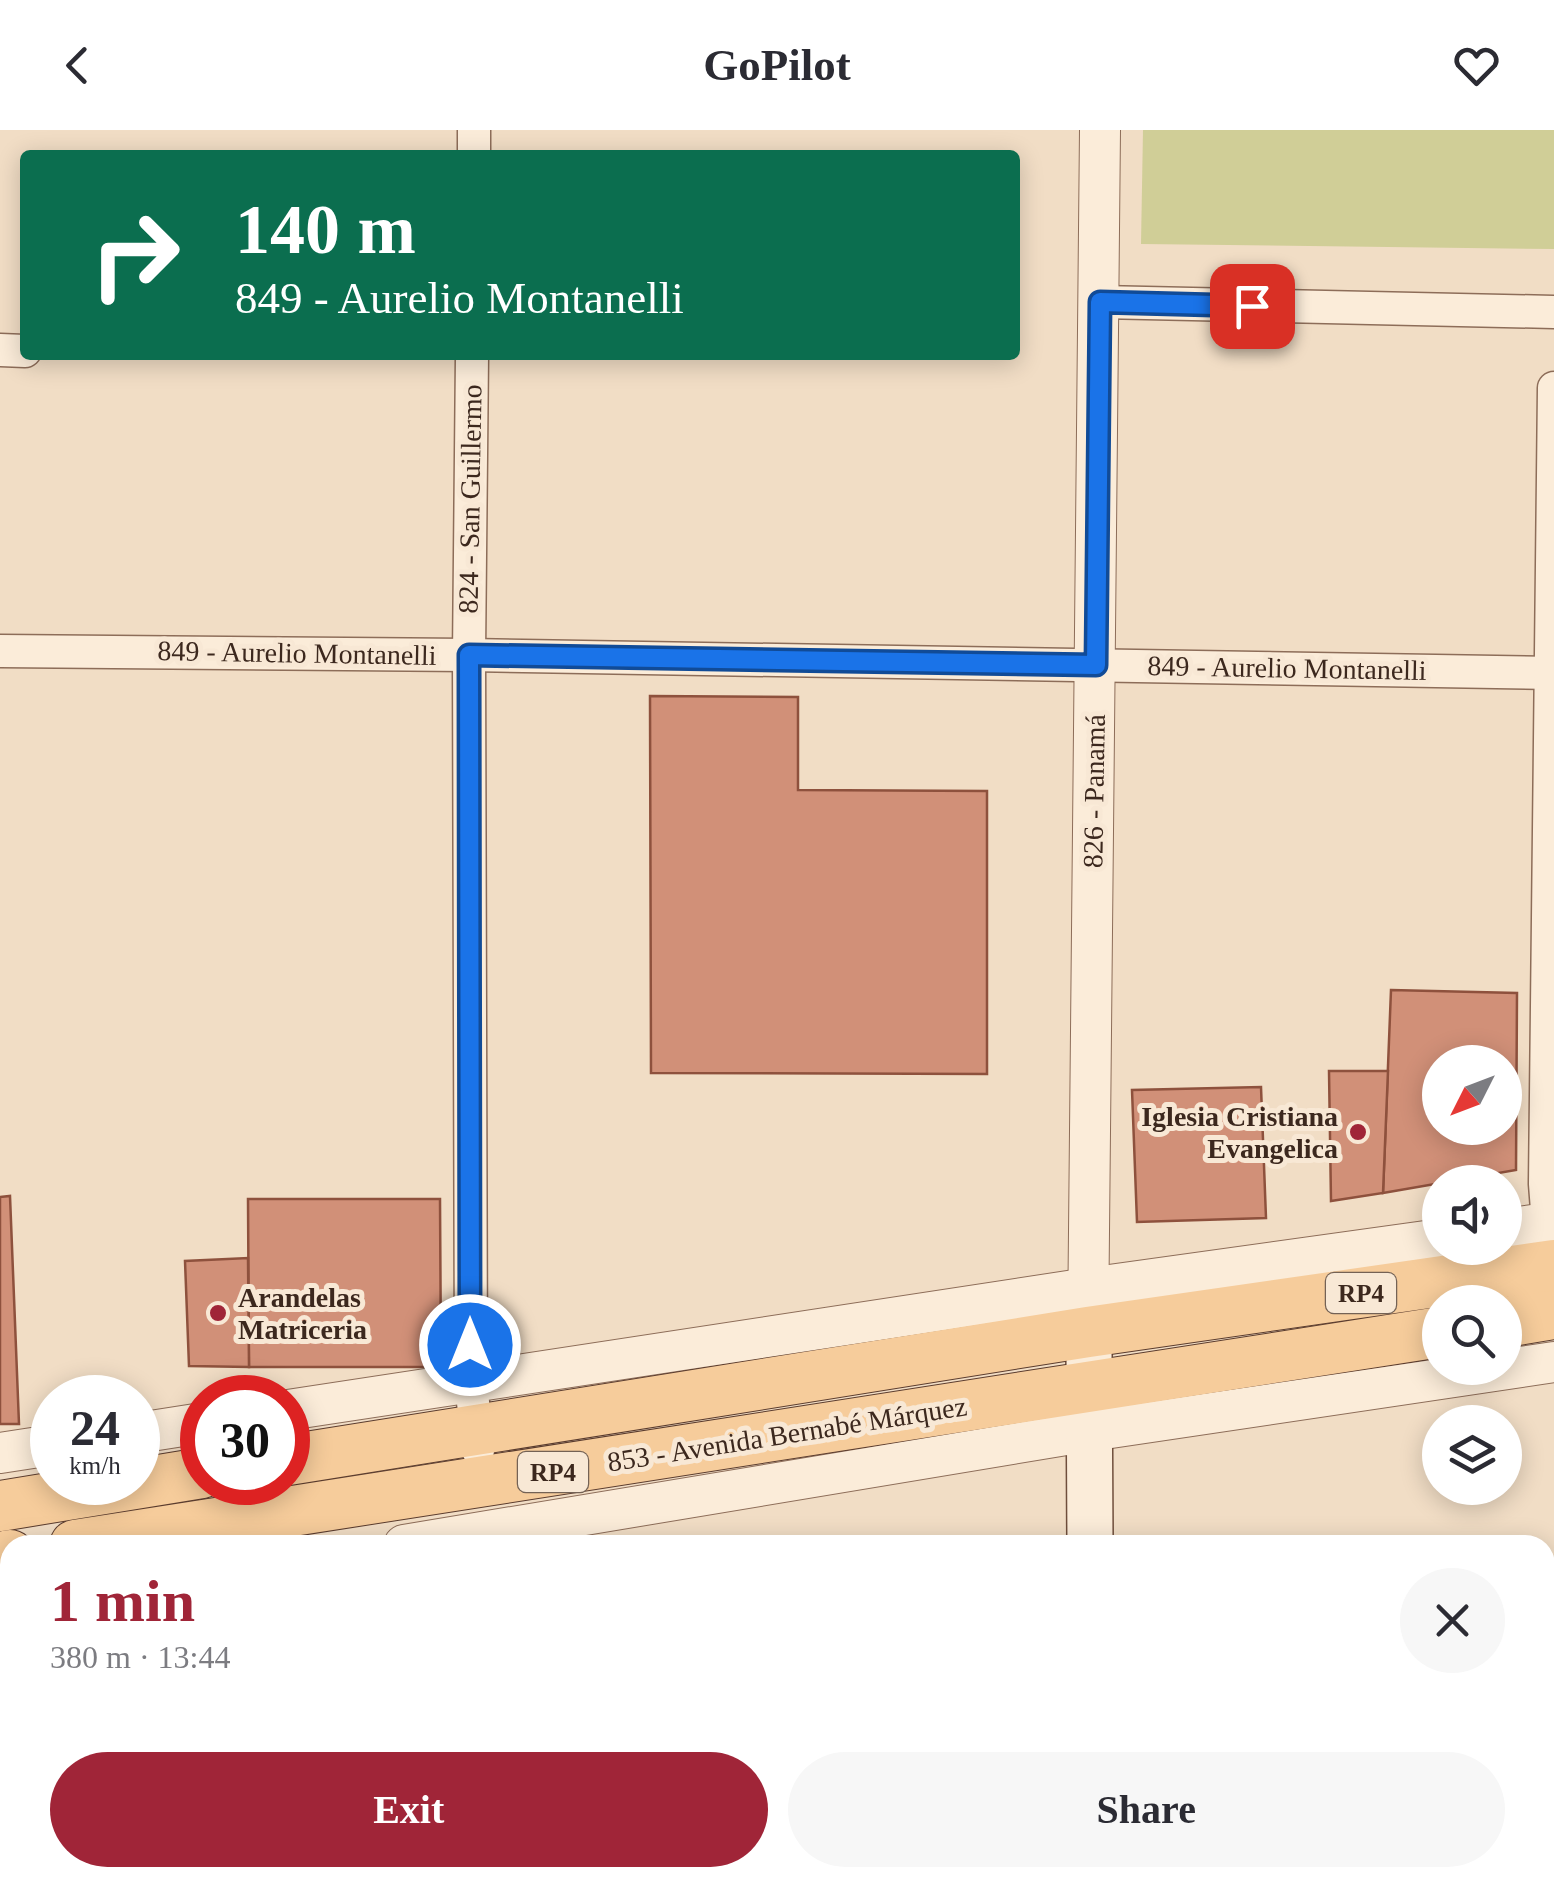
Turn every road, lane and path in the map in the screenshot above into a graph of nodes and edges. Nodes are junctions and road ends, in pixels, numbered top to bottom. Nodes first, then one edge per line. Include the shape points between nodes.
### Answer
1 (1100, 130) edge
2 (1100, 302) junction
3 (1554, 312) edge
4 (472, 360) edge
5 (1554, 388) edge
6 (0, 650) edge
7 (469, 655) junction
8 (1096, 665) junction
9 (1552, 673) edge
10 (1522, 1233) edge
11 (1552, 1237) edge
12 (1422, 1242) edge
13 (1088, 1310) junction
14 (1554, 1314) edge
15 (1522, 1319) edge
16 (1422, 1336) edge
17 (1554, 1362) edge
18 (473, 1406) junction
19 (1091, 1408) junction
20 (310, 1410) edge
21 (30, 1448) edge
22 (0, 1453) edge
23 (310, 1454) edge
24 (180, 1477) edge
25 (482, 1483) junction
26 (0, 1506) edge
27 (141, 1535) edge
28 (454, 1535) edge
29 (1090, 1535) edge

1 - 2 street, 826 - Panamá
2 - 3 street
2 - 8 street, 826 - Panamá
4 - 7 street, 824 - San Guillermo
5 - 9 street
6 - 7 street, 849 - Aurelio Montanelli
7 - 8 street, 849 - Aurelio Montanelli
7 - 18 street, 824 - San Guillermo
8 - 9 street, 849 - Aurelio Montanelli
8 - 13 street, 826 - Panamá
9 - 11 street via 1545,1184
10 - 11 street
11 - 13 main road, 853 - Avenida Bernabé Márquez / RP4
12 - 13 street, 853 - Avenida Bernabé Márquez
13 - 18 main road, 853 - Avenida Bernabé Márquez / RP4
13 - 19 main road
14 - 15 main road
16 - 19 main road, 853 - Avenida Bernabé Márquez / RP4
17 - 19 street, 853 - Avenida Bernabé Márquez
18 - 20 street, 853 - Avenida Bernabé Márquez
18 - 23 main road, 853 - Avenida Bernabé Márquez / RP4
18 - 25 street, 824 - San Guillermo
19 - 25 main road, 853 - Avenida Bernabé Márquez / RP4
19 - 28 street, 853 - Avenida Bernabé Márquez
19 - 29 main road
21 - 22 street
24 - 26 main road
25 - 27 main road, 853 - Avenida Bernabé Márquez / RP4

